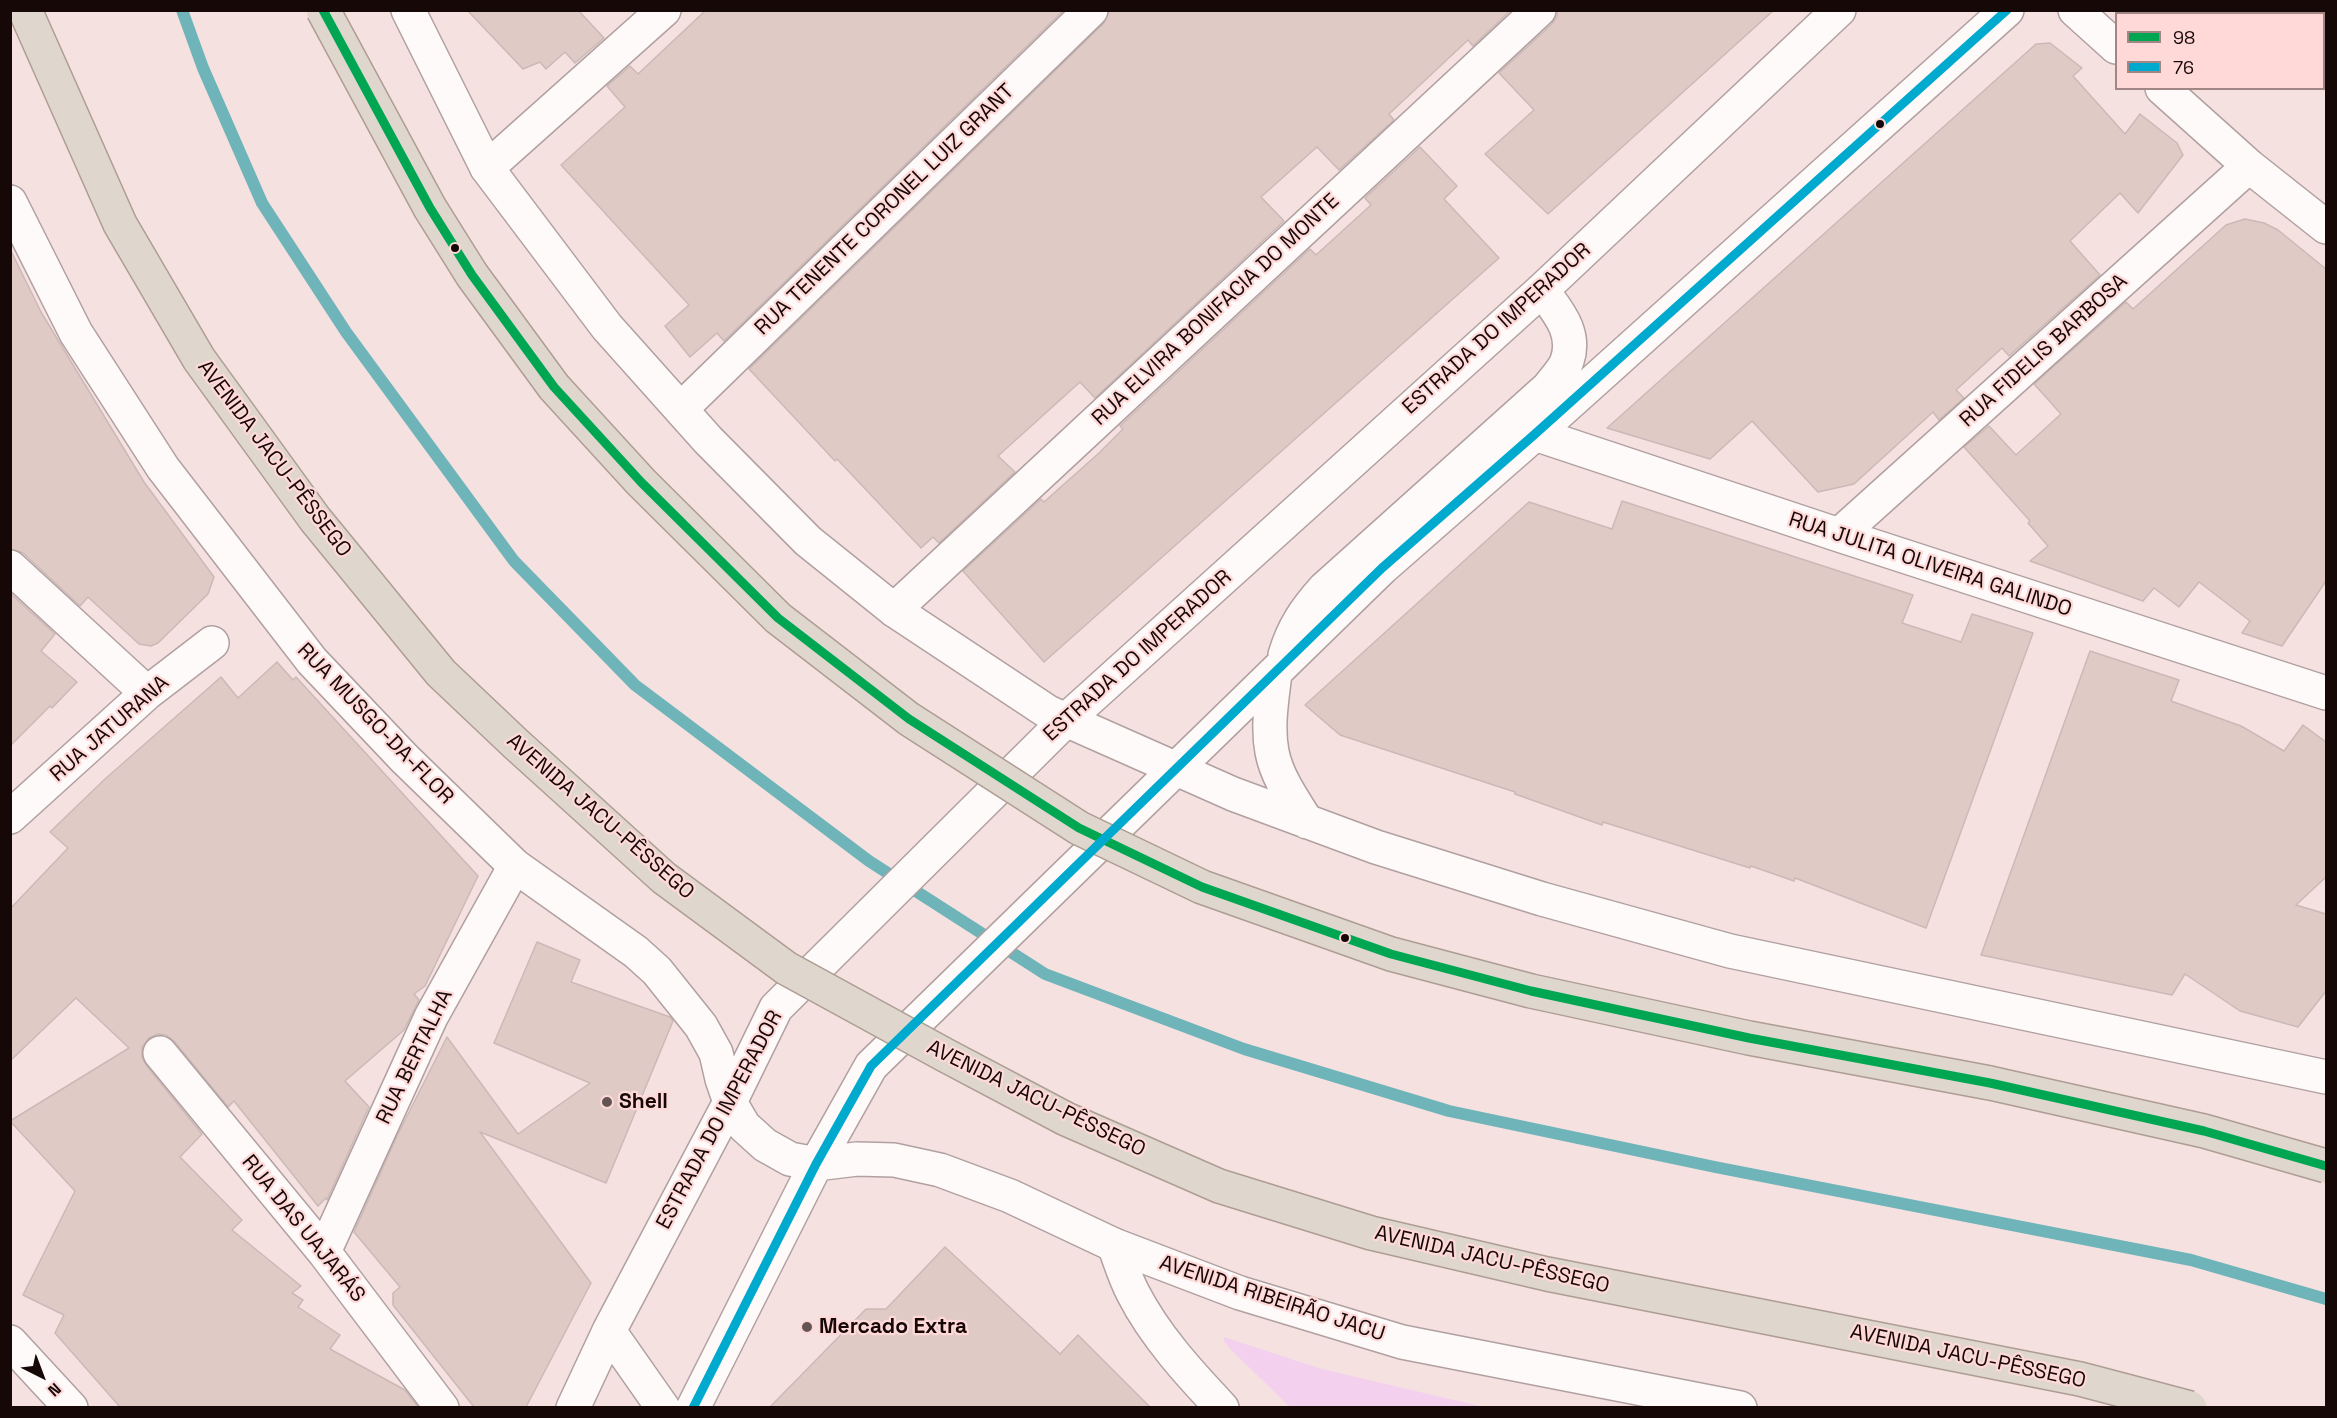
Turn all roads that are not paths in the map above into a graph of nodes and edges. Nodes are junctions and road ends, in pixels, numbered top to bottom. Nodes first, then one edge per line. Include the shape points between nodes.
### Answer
1 (25, 10) edge
2 (323, 10) edge
3 (408, 10) edge
4 (664, 10) edge
5 (1091, 10) edge
6 (1539, 10) edge
7 (1839, 10) edge
8 (2075, 10) edge
9 (2000, 13) edge
10 (2115, 46) edge
11 (2164, 90) edge
12 (2249, 166) junction
13 (487, 168) junction
14 (10, 202) edge
15 (2326, 227) edge
16 (1542, 290) junction
17 (681, 409) junction
18 (1535, 434) junction
19 (1839, 535) junction
20 (10, 567) edge
21 (894, 610) junction
22 (212, 643) dead end
23 (1278, 670) junction
24 (147, 693) junction
25 (2326, 693) edge
26 (1066, 720) junction
27 (1177, 769) junction
28 (10, 817) edge
29 (1307, 822) junction
30 (515, 866) junction
31 (160, 1053) dead end
32 (2326, 1077) edge
33 (730, 1102) junction
34 (816, 1164) junction
35 (2326, 1166) edge
36 (1114, 1245) junction
37 (324, 1252) junction
38 (609, 1331) junction
39 (10, 1342) edge
40 (70, 1407) edge
41 (442, 1407) edge
42 (573, 1407) edge
43 (663, 1407) edge
44 (693, 1407) edge
45 (1222, 1407) edge
46 (1740, 1407) edge
47 (2190, 1407) edge

1 - 47 highway, AVENIDA JACU-PÊSSEGO, bridge via 126,234 199,359 315,519 441,673 664,879 786,968 1066,1119 1219,1186 1371,1233 1547,1274 2080,1379
2 - 35 highway, bridge via 430,208 472,275 554,387 641,482 778,618 909,719 1079,828 1202,887 1391,954 1543,993 1749,1038 1990,1083 2204,1131
3 - 13 street
4 - 13 street
5 - 17 street, RUA TENENTE CORONEL LUIZ GRANT
6 - 21 street, RUA ELVIRA BONIFACIA DO MONTE
7 - 16 street, ESTRADA DO IMPERADOR
8 - 10 street
9 - 18 street
11 - 12 street
12 - 15 street
12 - 19 street, RUA FIDELIS BARBOSA
13 - 17 street via 607,327
14 - 30 street, RUA MUSGO-DA-FLOR via 76,333 170,477 312,661
16 - 23 street via 1566,324 1567,362 1548,388 1324,589 1303,612
16 - 26 street, ESTRADA DO IMPERADOR
17 - 21 street via 808,541
18 - 19 street, RUA JULITA OLIVEIRA GALINDO
18 - 23 street via 1382,567
19 - 25 street, RUA JULITA OLIVEIRA GALINDO
20 - 24 street
21 - 26 street via 992,677
22 - 24 street, RUA JATURANA
23 - 27 street
23 - 29 street via 1270,716 1272,753 1286,789
24 - 28 street, RUA JATURANA
26 - 27 street
26 - 33 street, ESTRADA DO IMPERADOR via 776,1008
27 - 29 street
27 - 34 street via 871,1066
29 - 32 street via 1542,899 1730,951
30 - 33 street, RUA MUSGO-DA-FLOR via 657,971 701,1026 716,1053
30 - 37 street, RUA BERTALHA via 431,1017
31 - 37 street, RUA DAS UAJARÁS
33 - 34 street, RUA MUSGO-DA-FLOR via 744,1126 765,1145 790,1159
33 - 38 street, ESTRADA DO IMPERADOR
34 - 36 street, AVENIDA RIBEIRÃO JACU via 894,1160 940,1170 1010,1196
34 - 44 street
36 - 45 street via 1149,1323
36 - 46 street, AVENIDA RIBEIRÃO JACU via 1240,1293 1402,1342
37 - 41 street, RUA DAS UAJARÁS
38 - 42 street, ESTRADA DO IMPERADOR
38 - 43 street
39 - 40 street

